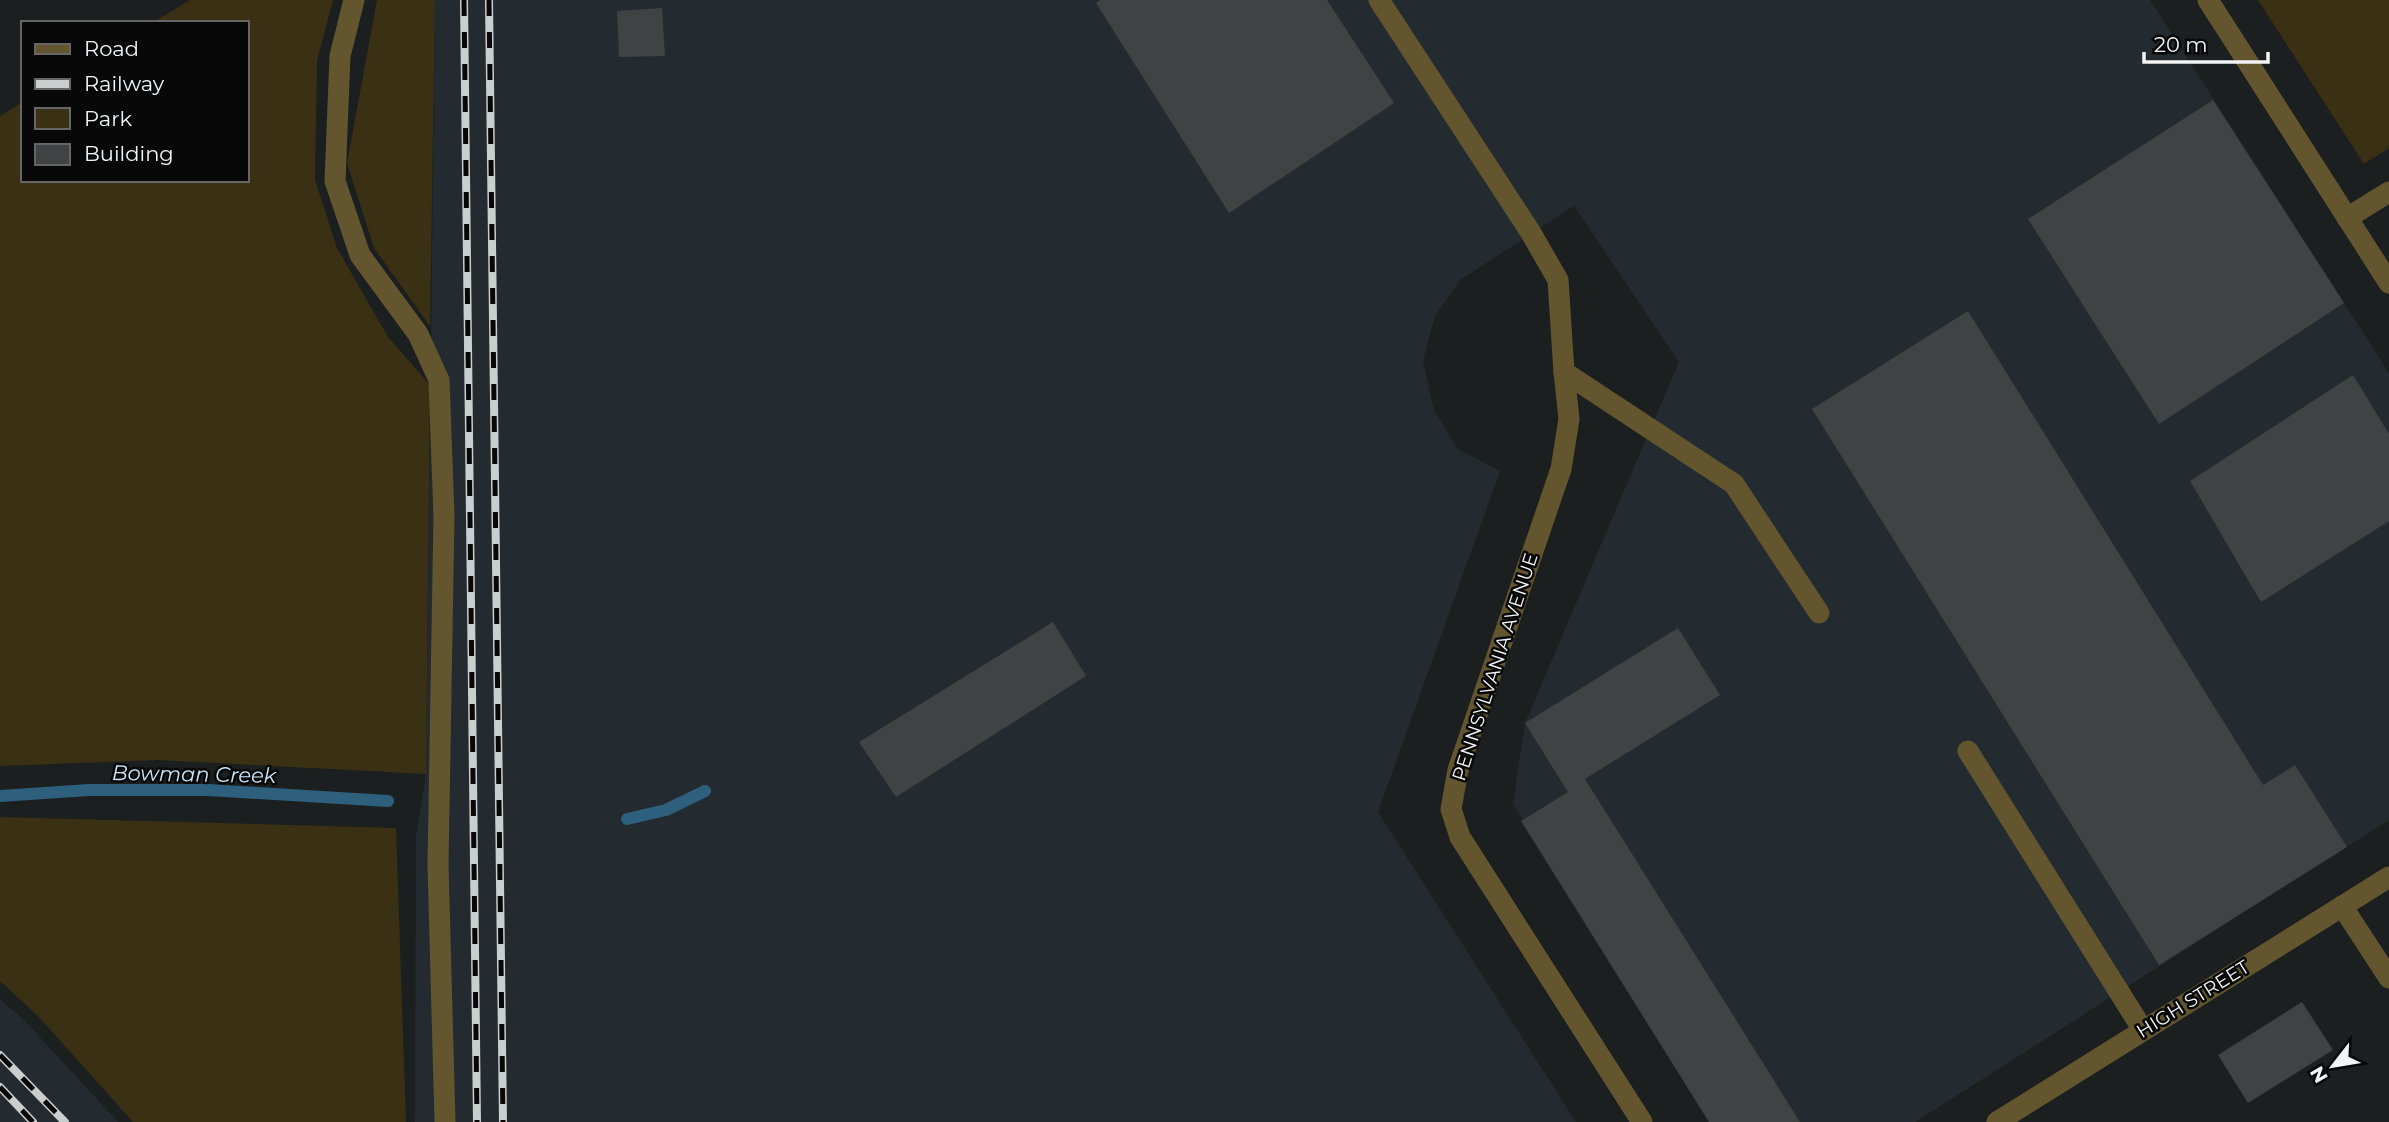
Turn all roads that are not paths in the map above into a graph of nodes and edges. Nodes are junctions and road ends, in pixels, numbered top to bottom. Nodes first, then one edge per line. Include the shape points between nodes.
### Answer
1 (354, 0) edge
2 (1379, 0) edge
3 (2208, 0) edge
4 (2389, 192) edge
5 (2347, 218) junction
6 (2389, 283) edge
7 (1564, 372) junction
8 (1819, 613) dead end
9 (1968, 751) dead end
10 (2389, 877) edge
11 (2342, 906) junction
12 (2389, 978) edge
13 (2143, 1030) junction
14 (2021, 1116) edge
15 (445, 1122) edge
16 (1642, 1122) edge
17 (1997, 1122) edge

1 - 15 street via 340,56 335,181 360,255 418,334 439,380 444,516 438,864
2 - 7 street, PENNSYLVANIA AVENUE via 1558,280
3 - 5 street
4 - 5 street
5 - 6 street
7 - 8 street via 1734,484
7 - 16 street, PENNSYLVANIA AVENUE via 1569,419 1561,469 1458,770 1451,809 1460,837
9 - 13 street
10 - 11 street, HIGH STREET
11 - 12 street
11 - 13 street, HIGH STREET
13 - 14 street, HIGH STREET
14 - 17 street, HIGH STREET

